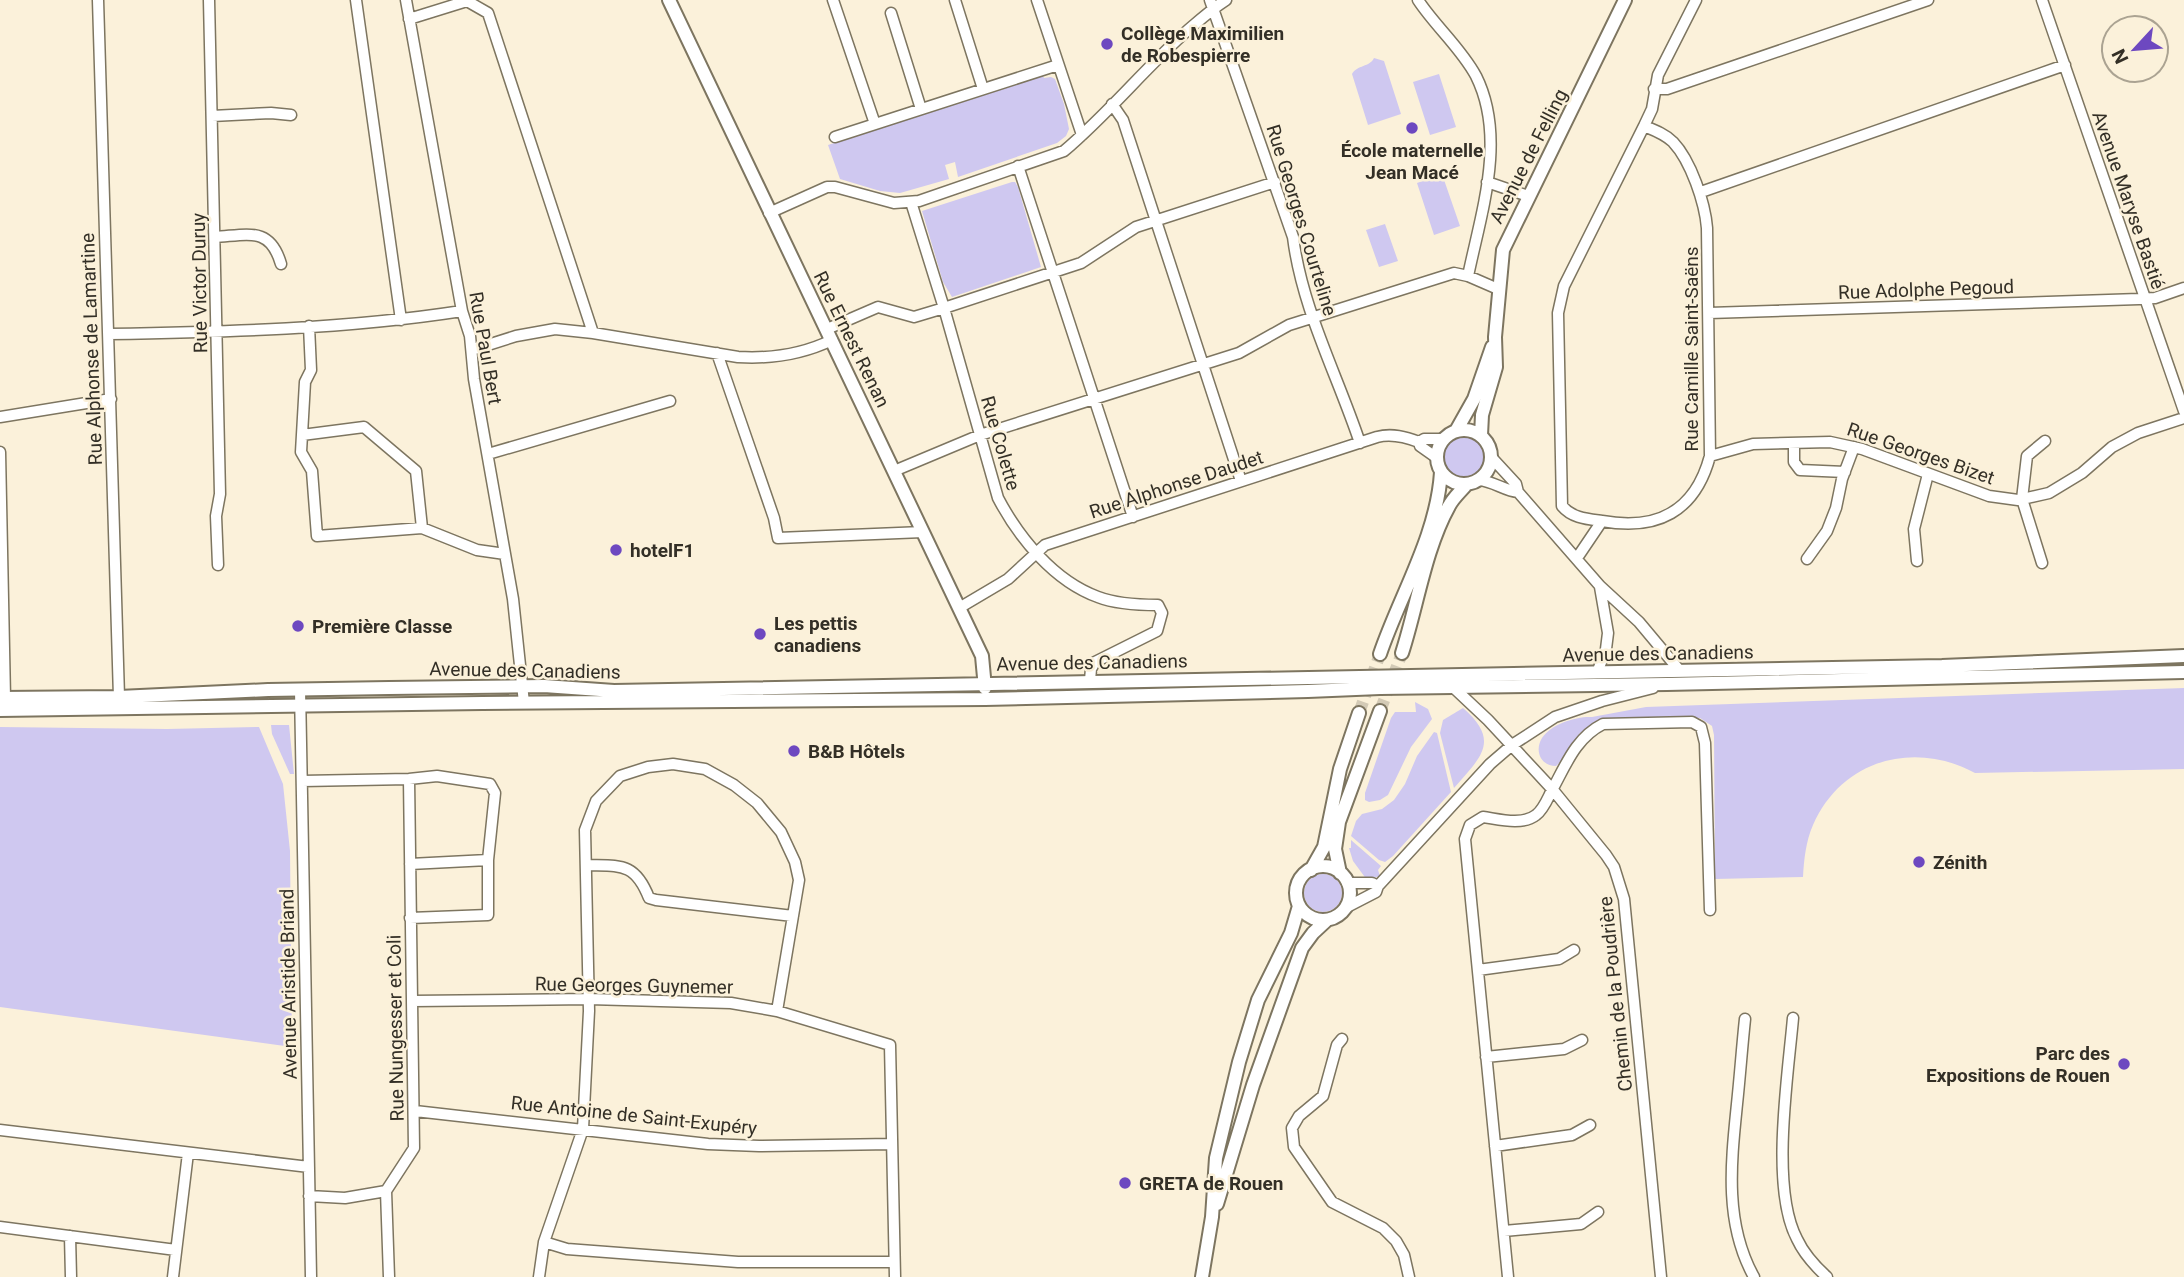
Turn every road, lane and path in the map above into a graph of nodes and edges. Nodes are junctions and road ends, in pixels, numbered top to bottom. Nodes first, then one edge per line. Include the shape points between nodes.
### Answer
1 (99, 0) edge
2 (209, 0) edge
3 (356, 0) edge
4 (406, 0) edge
5 (668, 0) edge
6 (833, 0) edge
7 (955, 0) edge
8 (1037, 0) edge
9 (1226, 0) edge
10 (1418, 0) edge
11 (1625, 0) edge
12 (1696, 0) edge
13 (1928, 0) edge
14 (2042, 0) edge
15 (1211, 4) edge
16 (891, 13) dead end
17 (409, 19) junction
18 (1058, 65) junction
19 (2065, 65) junction
20 (983, 89) junction
21 (1654, 89) junction
22 (1112, 104) junction
23 (921, 109) junction
24 (212, 116) junction
25 (291, 116) dead end
26 (875, 124) junction
27 (1644, 126) junction
28 (1083, 135) junction
29 (835, 137) dead end
30 (1018, 166) junction
31 (1275, 182) junction
32 (1487, 182) junction
33 (1701, 192) junction
34 (1528, 197) junction
35 (911, 202) junction
36 (769, 213) junction
37 (1156, 221) junction
38 (215, 237) junction
39 (281, 264) dead end
40 (1053, 272) junction
41 (1468, 276) junction
42 (1494, 287) junction
43 (2184, 288) edge
44 (2144, 299) junction
45 (944, 308) junction
46 (462, 311) junction
47 (1709, 313) junction
48 (1314, 318) junction
49 (401, 320) junction
50 (309, 326) junction
51 (218, 331) junction
52 (593, 333) junction
53 (110, 334) junction
54 (829, 335) junction
55 (1495, 337) junction
56 (472, 350) junction
57 (717, 354) junction
58 (1203, 363) junction
59 (1093, 398) junction
60 (111, 399) junction
61 (670, 401) dead end
62 (2183, 408) edge
63 (0, 417) edge
64 (2184, 418) edge
65 (1456, 431) junction
66 (302, 435) junction
67 (980, 435) junction
68 (1481, 435) junction
69 (1444, 439) junction
70 (2045, 441) dead end
71 (1419, 442) junction
72 (1360, 443) junction
73 (1794, 443) junction
74 (1854, 447) junction
75 (0, 452) edge
76 (488, 454) junction
77 (1710, 456) junction
78 (1437, 458) junction
79 (1492, 458) junction
80 (894, 471) junction
81 (1441, 472) junction
82 (1845, 472) junction
83 (1928, 474) junction
84 (1241, 481) junction
85 (1472, 482) junction
86 (1518, 492) junction
87 (2022, 499) junction
88 (1133, 517) junction
89 (1602, 521) junction
90 (422, 528) junction
91 (923, 532) junction
92 (1036, 552) junction
93 (505, 554) junction
94 (1577, 558) junction
95 (1807, 559) dead end
96 (1917, 561) dead end
97 (2042, 563) dead end
98 (218, 565) dead end
99 (1600, 586) junction
100 (959, 608) junction
101 (1402, 653) tunnel mouth
102 (1380, 654) tunnel mouth
103 (2184, 656) edge
104 (1680, 671) junction
105 (2184, 672) edge
106 (1597, 673) junction
107 (1090, 680) junction
108 (984, 683) junction
109 (1667, 684) junction
110 (524, 687) junction
111 (1454, 688) junction
112 (300, 690) junction
113 (118, 697) junction
114 (985, 699) junction
115 (2, 702) edge
116 (524, 702) junction
117 (300, 706) junction
118 (1380, 711) tunnel mouth
119 (1359, 713) tunnel mouth
120 (1512, 746) junction
121 (409, 779) junction
122 (302, 781) junction
123 (1553, 790) junction
124 (488, 860) junction
125 (410, 864) junction
126 (587, 865) junction
127 (1311, 870) junction
128 (1344, 878) junction
129 (1378, 886) junction
130 (1299, 906) junction
131 (1345, 908) junction
132 (1710, 910) dead end
133 (793, 916) junction
134 (410, 918) junction
135 (1326, 920) junction
136 (1574, 950) dead end
137 (1478, 970) junction
138 (589, 999) junction
139 (413, 1001) junction
140 (778, 1011) junction
141 (1793, 1018) dead end
142 (1745, 1019) dead end
143 (1342, 1039) dead end
144 (1582, 1040) dead end
145 (1486, 1058) junction
146 (415, 1111) junction
147 (1590, 1125) dead end
148 (583, 1129) junction
149 (0, 1130) edge
150 (892, 1144) junction
151 (1495, 1146) junction
152 (188, 1153) junction
153 (309, 1167) junction
154 (386, 1191) junction
155 (309, 1196) junction
156 (1598, 1212) dead end
157 (1212, 1217) junction
158 (0, 1227) edge
159 (1504, 1231) junction
160 (70, 1236) junction
161 (544, 1242) junction
162 (176, 1251) junction
163 (894, 1262) junction
164 (71, 1277) edge
165 (173, 1277) edge
166 (311, 1277) edge
167 (389, 1277) edge
168 (539, 1277) edge
169 (894, 1277) edge
170 (1202, 1277) edge
171 (1409, 1277) edge
172 (1508, 1277) edge
173 (1661, 1277) edge
174 (1754, 1277) edge
175 (1827, 1277) edge

1 - 53 street, Rue Alphonse de Lamartine
2 - 24 street, Rue Victor Duruy
3 - 49 street
4 - 17 street, Rue Paul Bert
5 - 36 main road, Rue Ernest Renan
6 - 26 street
7 - 20 street
8 - 18 street
9 - 15 street
10 - 32 street via 1463,56 1485,98 1491,147
11 - 34 main road, Avenue de Felling
12 - 21 street
13 - 21 street via 1667,89
14 - 19 street, Avenue Maryse Bastié
15 - 22 street
15 - 31 street, Rue Georges Courteline
16 - 23 street
17 - 46 street, Rue Paul Bert
17 - 52 street via 467,1 488,13
18 - 20 street
18 - 28 street
19 - 33 street
19 - 44 street, Avenue Maryse Bastié
20 - 23 street
21 - 27 street
22 - 28 street
22 - 37 street via 1123,120
23 - 26 street
24 - 25 street
24 - 38 street, Rue Victor Duruy
26 - 29 street
27 - 33 street, Rue Camille Saint-Saëns via 1675,145
27 - 89 street, Rue Camille Saint-Saëns via 1559,302 1560,500 1565,510
28 - 30 street via 1063,151
30 - 35 street
30 - 40 street
31 - 37 street
31 - 48 street, Rue Georges Courteline
32 - 34 street
32 - 41 street
33 - 47 street, Rue Camille Saint-Saëns via 1707,228
34 - 42 main road, Avenue de Felling via 1503,250
35 - 36 street via 894,203 827,187
35 - 45 street, Rue Colette
36 - 54 main road, Rue Ernest Renan
37 - 40 street via 1136,227 1080,263
37 - 58 street
38 - 39 street via 255,234 277,249
38 - 51 street, Rue Victor Duruy
40 - 45 street
40 - 59 street
41 - 42 street
41 - 48 street via 1454,273
42 - 55 main road, Avenue de Felling
43 - 44 street, Rue Adolphe Pegoud
44 - 47 street, Rue Adolphe Pegoud
44 - 62 street, Avenue Maryse Bastié
45 - 54 street via 914,317 878,307
45 - 67 street, Rue Colette
46 - 49 street
46 - 56 street, Rue Paul Bert
47 - 77 street, Rue Camille Saint-Saëns
48 - 58 street via 1289,325 1239,353
48 - 72 street, Rue Georges Courteline
49 - 50 street
50 - 51 street
50 - 66 street via 311,370 305,382
51 - 53 street
51 - 98 street, Rue Victor Duruy
52 - 56 street via 537,331
52 - 57 street
53 - 60 street, Rue Alphonse de Lamartine
54 - 57 street via 806,351 775,358
54 - 80 main road, Rue Ernest Renan
55 - 65 main road, Avenue de Felling via 1474,400
55 - 68 main road, Avenue de Felling via 1496,367
56 - 76 street, Rue Paul Bert
57 - 91 street via 778,538
58 - 59 street
58 - 84 street
59 - 67 street
59 - 88 street
60 - 63 street
60 - 113 street, Rue Alphonse de Lamartine
61 - 76 street
64 - 87 street, Rue Georges Bizet via 2138,433 2112,447 2066,484
65 - 68 main road
65 - 69 main road
66 - 90 street via 364,426 416,471
66 - 90 street via 301,452 312,471 317,536
67 - 80 street
67 - 92 street, Rue Colette via 998,498
68 - 79 main road
69 - 71 street, Rue Alphonse Daudet
69 - 78 main road
70 - 87 street via 2027,456
71 - 72 street, Rue Alphonse Daudet via 1388,435
71 - 78 street
72 - 84 street, Rue Alphonse Daudet
73 - 74 street, Rue Georges Bizet
73 - 77 street, Rue Georges Bizet via 1753,444
73 - 82 street via 1794,461 1800,470
74 - 82 street
74 - 83 street, Rue Georges Bizet
75 - 115 street
76 - 93 street, Rue Paul Bert
77 - 89 street, Rue Camille Saint-Saëns via 1700,485 1683,506 1660,521 1626,525
78 - 81 main road
79 - 85 main road via 1488,471
79 - 86 street
80 - 91 main road, Rue Ernest Renan
81 - 85 main road via 1452,482
81 - 102 main road via 1424,542
82 - 95 street via 1827,531
83 - 87 street, Rue Georges Bizet via 1989,496
83 - 96 street via 1914,529
84 - 88 street, Rue Alphonse Daudet
85 - 86 street via 1489,481
85 - 101 main road via 1442,521
86 - 94 street
87 - 97 street
88 - 92 street, Rue Alphonse Daudet via 1045,545
89 - 94 street
90 - 93 street via 477,550
91 - 100 main road, Rue Ernest Renan
92 - 100 street, Rue Alphonse Daudet via 1007,579
92 - 107 street, Rue Colette via 1065,579 1099,598 1158,604 1162,612 1157,631 1095,663
93 - 110 street, Rue Paul Bert
94 - 99 street
99 - 104 street via 1639,622
99 - 106 street via 1608,633
100 - 108 main road, Rue Ernest Renan via 982,656
103 - 104 main road, Avenue des Canadiens
104 - 106 main road, Avenue des Canadiens
105 - 109 main road, Avenue des Canadiens
106 - 107 main road, Avenue des Canadiens
107 - 108 main road, Avenue des Canadiens
108 - 110 main road, Avenue des Canadiens via 614,691
108 - 114 main road, Rue Ernest Renan
109 - 111 main road, Avenue des Canadiens
109 - 120 street via 1555,717
110 - 112 main road, Avenue des Canadiens
110 - 116 street, Rue Paul Bert
111 - 114 main road, Avenue des Canadiens
111 - 120 street, Chemin de la Poudrière
112 - 113 main road, Avenue des Canadiens
112 - 117 street, Avenue Aristide Briand
113 - 115 main road, Avenue des Canadiens
114 - 116 main road, Avenue des Canadiens
115 - 117 main road, Avenue des Canadiens
116 - 117 main road, Avenue des Canadiens
117 - 122 street, Avenue Aristide Briand
118 - 128 main road via 1339,822 1335,849
119 - 127 main road via 1340,769 1324,847
120 - 123 street, Chemin de la Poudrière
120 - 129 street
121 - 122 street
121 - 124 street via 438,776 490,784 495,793
121 - 125 street, Rue Nungesser et Coli
122 - 153 street, Avenue Aristide Briand
123 - 132 street via 1579,741 1603,724 1692,722 1701,727
123 - 137 street via 1535,816 1508,821 1483,817 1470,825 1465,839
123 - 173 street, Chemin de la Poudrière via 1614,867 1624,900
124 - 125 street
124 - 134 street via 488,915
125 - 134 street, Rue Nungesser et Coli
126 - 133 street via 623,866 635,873 649,898 656,900
126 - 133 street via 585,830 596,801 620,776 648,766 705,769 757,803 781,832 799,880
126 - 138 street
127 - 128 main road via 1324,867
127 - 130 main road via 1298,884
128 - 129 street
128 - 131 main road via 1350,893
129 - 131 street via 1376,892
130 - 135 main road via 1311,917
130 - 157 main road via 1290,938 1258,1000 1239,1062 1216,1158
131 - 135 main road
133 - 140 street
134 - 139 street, Rue Nungesser et Coli
135 - 157 main road via 1302,948
136 - 137 street via 1559,959
137 - 145 street
138 - 139 street, Rue Georges Guynemer
138 - 140 street, Rue Georges Guynemer via 731,1003
138 - 148 street
139 - 146 street, Rue Nungesser et Coli
140 - 150 street, Rue Georges Guynemer via 890,1045
141 - 175 street via 1782,1171 1797,1239
142 - 174 street via 1730,1173 1739,1243
143 - 171 street via 1323,1096 1292,1128 1294,1147 1332,1202 1383,1228 1396,1241
144 - 145 street via 1564,1049
145 - 151 street
146 - 148 street, Rue Antoine de Saint-Exupéry
146 - 154 street, Rue Nungesser et Coli via 414,1148
147 - 151 street via 1572,1135
148 - 150 street, Rue Antoine de Saint-Exupéry via 708,1144
148 - 161 street
149 - 152 street
150 - 163 street
151 - 159 street
152 - 153 street
152 - 162 street
153 - 155 street, Avenue Aristide Briand
154 - 155 street via 345,1198
154 - 167 street
155 - 166 street, Avenue Aristide Briand
156 - 159 street via 1581,1224
157 - 170 main road
158 - 160 street
159 - 172 street
160 - 162 street
160 - 164 street
161 - 163 street via 567,1248 738,1262
161 - 168 street
162 - 165 street
163 - 169 street

